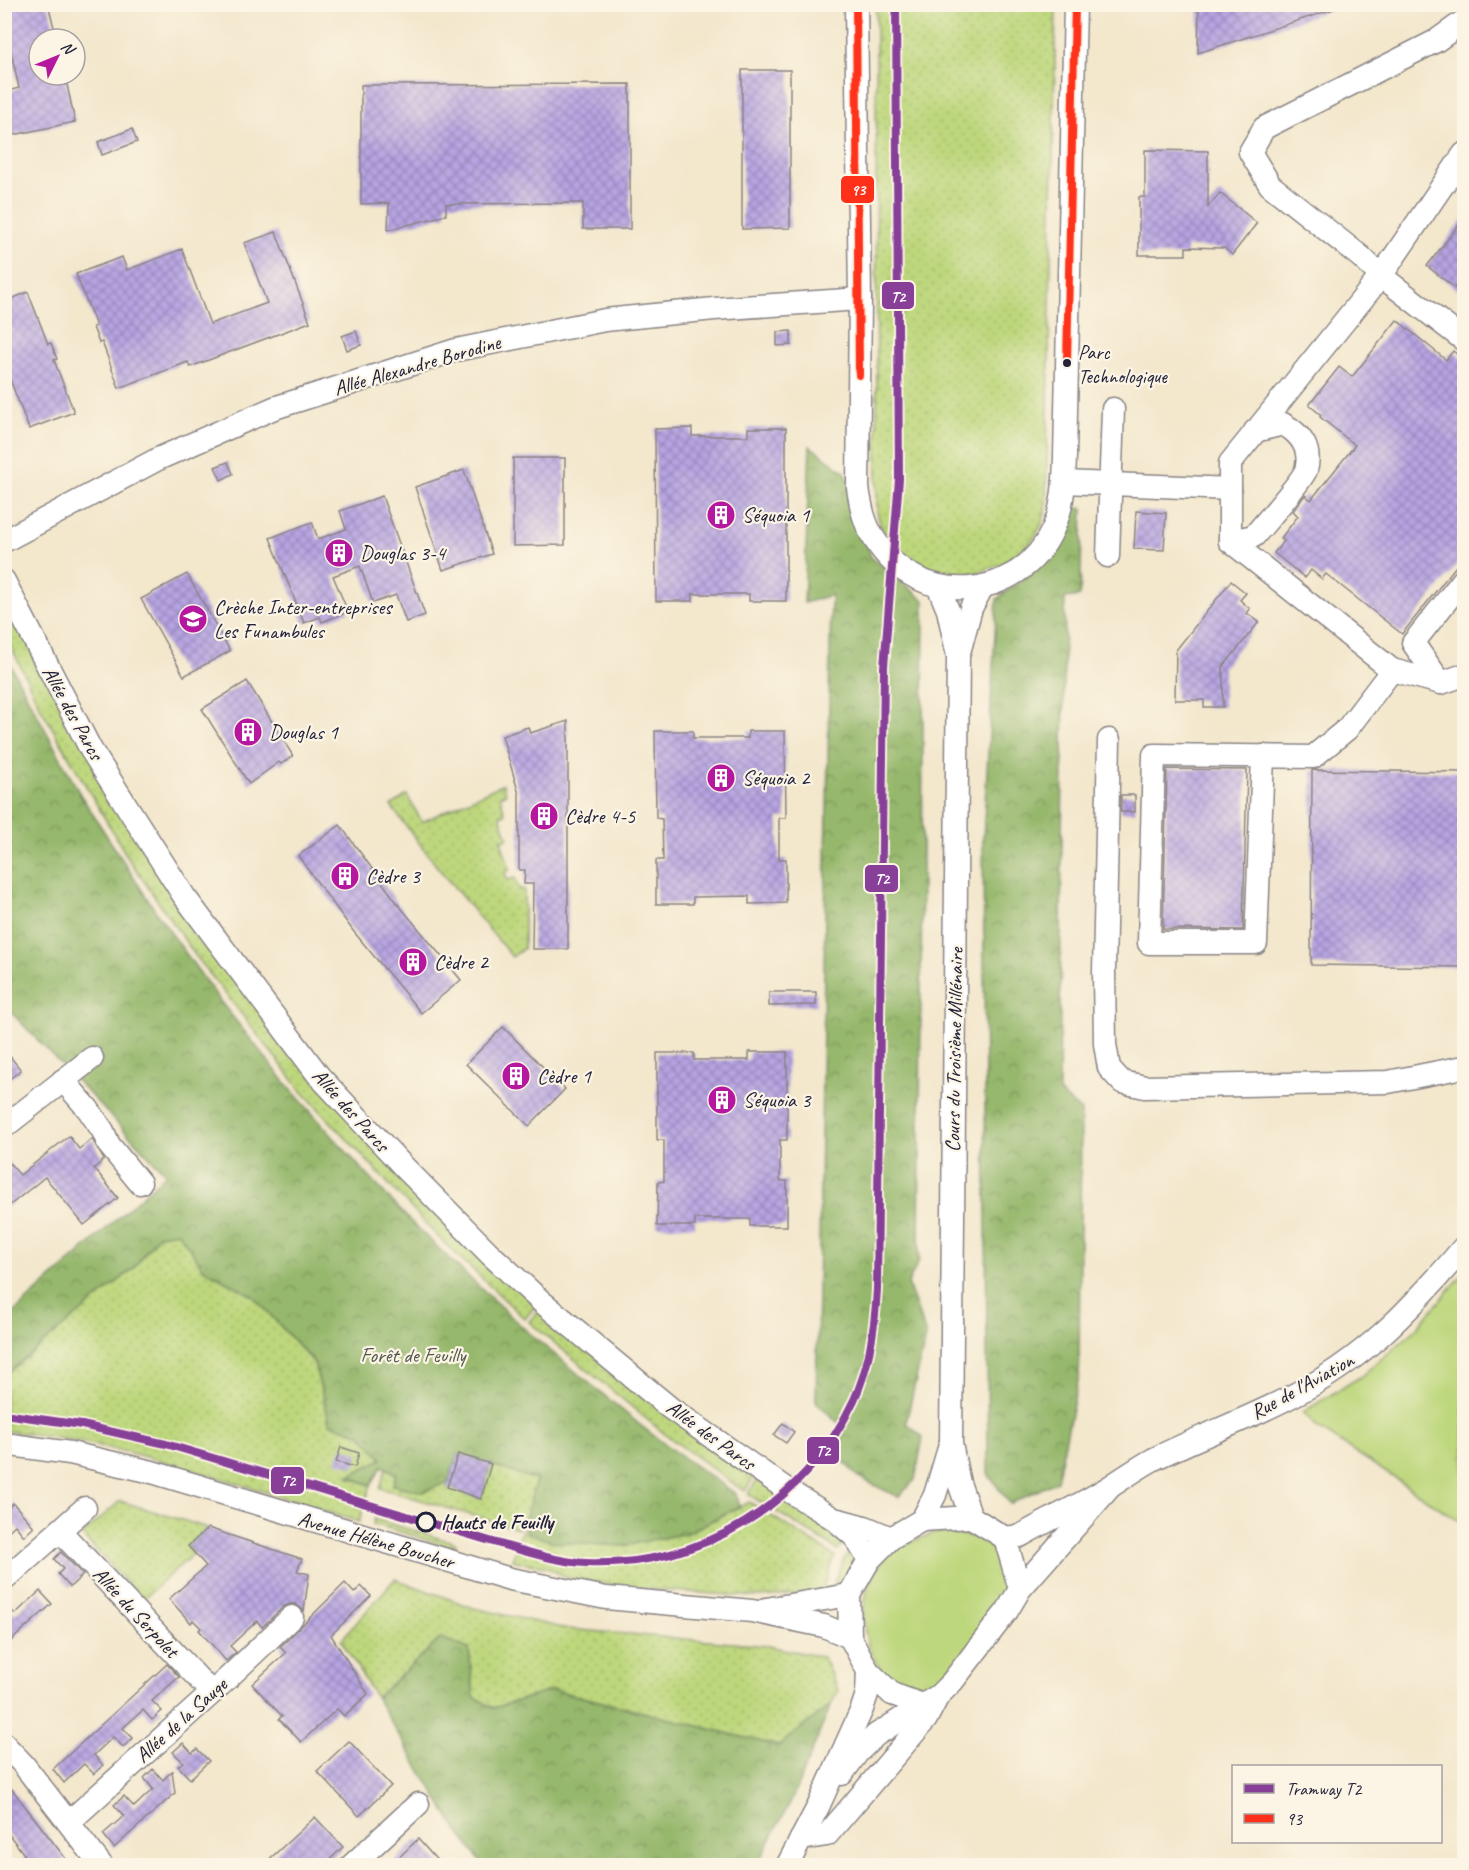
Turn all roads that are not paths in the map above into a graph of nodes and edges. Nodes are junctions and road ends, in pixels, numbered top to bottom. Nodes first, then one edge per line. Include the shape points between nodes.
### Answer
1 (856, 4) edge
2 (1075, 4) edge
3 (1464, 21) edge
4 (1464, 154) edge
5 (1381, 276) junction
6 (860, 299) junction
7 (1464, 340) edge
8 (1113, 409) dead end
9 (1255, 431) junction
10 (1064, 482) junction
11 (1110, 484) junction
12 (1230, 489) junction
13 (4, 541) edge
14 (1230, 541) junction
15 (1108, 556) dead end
16 (1464, 579) edge
17 (4, 581) edge
18 (938, 586) junction
19 (983, 586) junction
20 (958, 656) junction
21 (1392, 670) junction
22 (1464, 675) edge
23 (1441, 683) junction
24 (1109, 740) dead end
25 (1263, 756) junction
26 (92, 1058) dead end
27 (1464, 1067) edge
28 (63, 1080) junction
29 (4, 1127) edge
30 (140, 1183) dead end
31 (1464, 1247) edge
32 (4, 1444) edge
33 (951, 1444) junction
34 (1110, 1487) junction
35 (85, 1508) dead end
36 (971, 1517) junction
37 (834, 1519) junction
38 (921, 1520) junction
39 (60, 1531) junction
40 (891, 1538) junction
41 (1005, 1538) junction
42 (869, 1560) junction
43 (4, 1580) edge
44 (1020, 1589) junction
45 (849, 1595) junction
46 (752, 1611) junction
47 (292, 1617) dead end
48 (850, 1637) junction
49 (868, 1671) junction
50 (212, 1693) junction
51 (931, 1700) junction
52 (4, 1744) edge
53 (418, 1804) dead end
54 (818, 1807) junction
55 (69, 1822) junction
56 (801, 1839) junction
57 (102, 1866) edge
58 (351, 1866) edge
59 (787, 1866) edge

1 - 6 street
2 - 10 street
3 - 5 street via 1436,41 1264,128 1250,152 1270,185
4 - 5 street
5 - 7 street
5 - 9 street
6 - 13 street, Allée Alexandre Borodine via 605,320 456,350 274,408 158,459
6 - 18 street via 858,488 862,513 876,542 893,562
8 - 11 street
9 - 12 street via 1230,463
9 - 14 street via 1283,424 1296,431 1305,444 1306,472 1254,536
10 - 11 street
10 - 19 street via 1061,508 1036,556 1012,576
11 - 12 street
11 - 15 street
12 - 14 street
14 - 21 street
16 - 23 street via 1413,643
17 - 37 street, Allée des Parcs via 91,750 184,896 319,1076 404,1167 542,1302 670,1408
18 - 19 street
18 - 20 street, Cours du Troisième Millénaire via 948,610
19 - 20 street, Cours du Troisième Millénaire via 969,615
20 - 33 street, Cours du Troisième Millénaire
21 - 23 street
21 - 25 street via 1347,729 1313,758
22 - 23 street
24 - 27 street via 1105,1044 1109,1068 1122,1082 1145,1087 1388,1082
25 - 25 street via 1154,755 1149,943 1256,943
26 - 28 street
28 - 29 street
28 - 30 street
31 - 34 street, Rue de l'Aviation via 1412,1307 1364,1351 1291,1397 1151,1460
32 - 46 street, Avenue Hélène Boucher via 70,1453 152,1472 510,1579 606,1598
33 - 36 street, Cours du Troisième Millénaire via 958,1483
33 - 38 street, Cours du Troisième Millénaire
34 - 41 street, Rue de l'Aviation via 1020,1536
34 - 44 street, Rue de l'Aviation
35 - 39 street
36 - 38 street
36 - 41 street
37 - 40 street, Allée des Parcs
37 - 42 street, Allée des Parcs via 855,1538
38 - 40 street
39 - 43 street
39 - 50 street, Allée du Serpolet
40 - 42 street
41 - 44 street
42 - 45 street
44 - 51 street, Rue de l'Aviation via 952,1682
45 - 46 street, Avenue Hélène Boucher
45 - 48 street
46 - 48 street, Avenue Hélène Boucher via 824,1626
47 - 50 street, Allée de la Sauge
48 - 49 street
49 - 51 street via 892,1694
49 - 54 street, Rue de l'Aviation via 867,1694
50 - 55 street, Allée de la Sauge
51 - 54 street, Rue de l'Aviation via 876,1735 858,1752
51 - 56 street via 926,1719 827,1835
52 - 55 street
53 - 58 street
54 - 56 street, Rue de l'Aviation
55 - 57 street
56 - 59 street, Rue de l'Aviation

